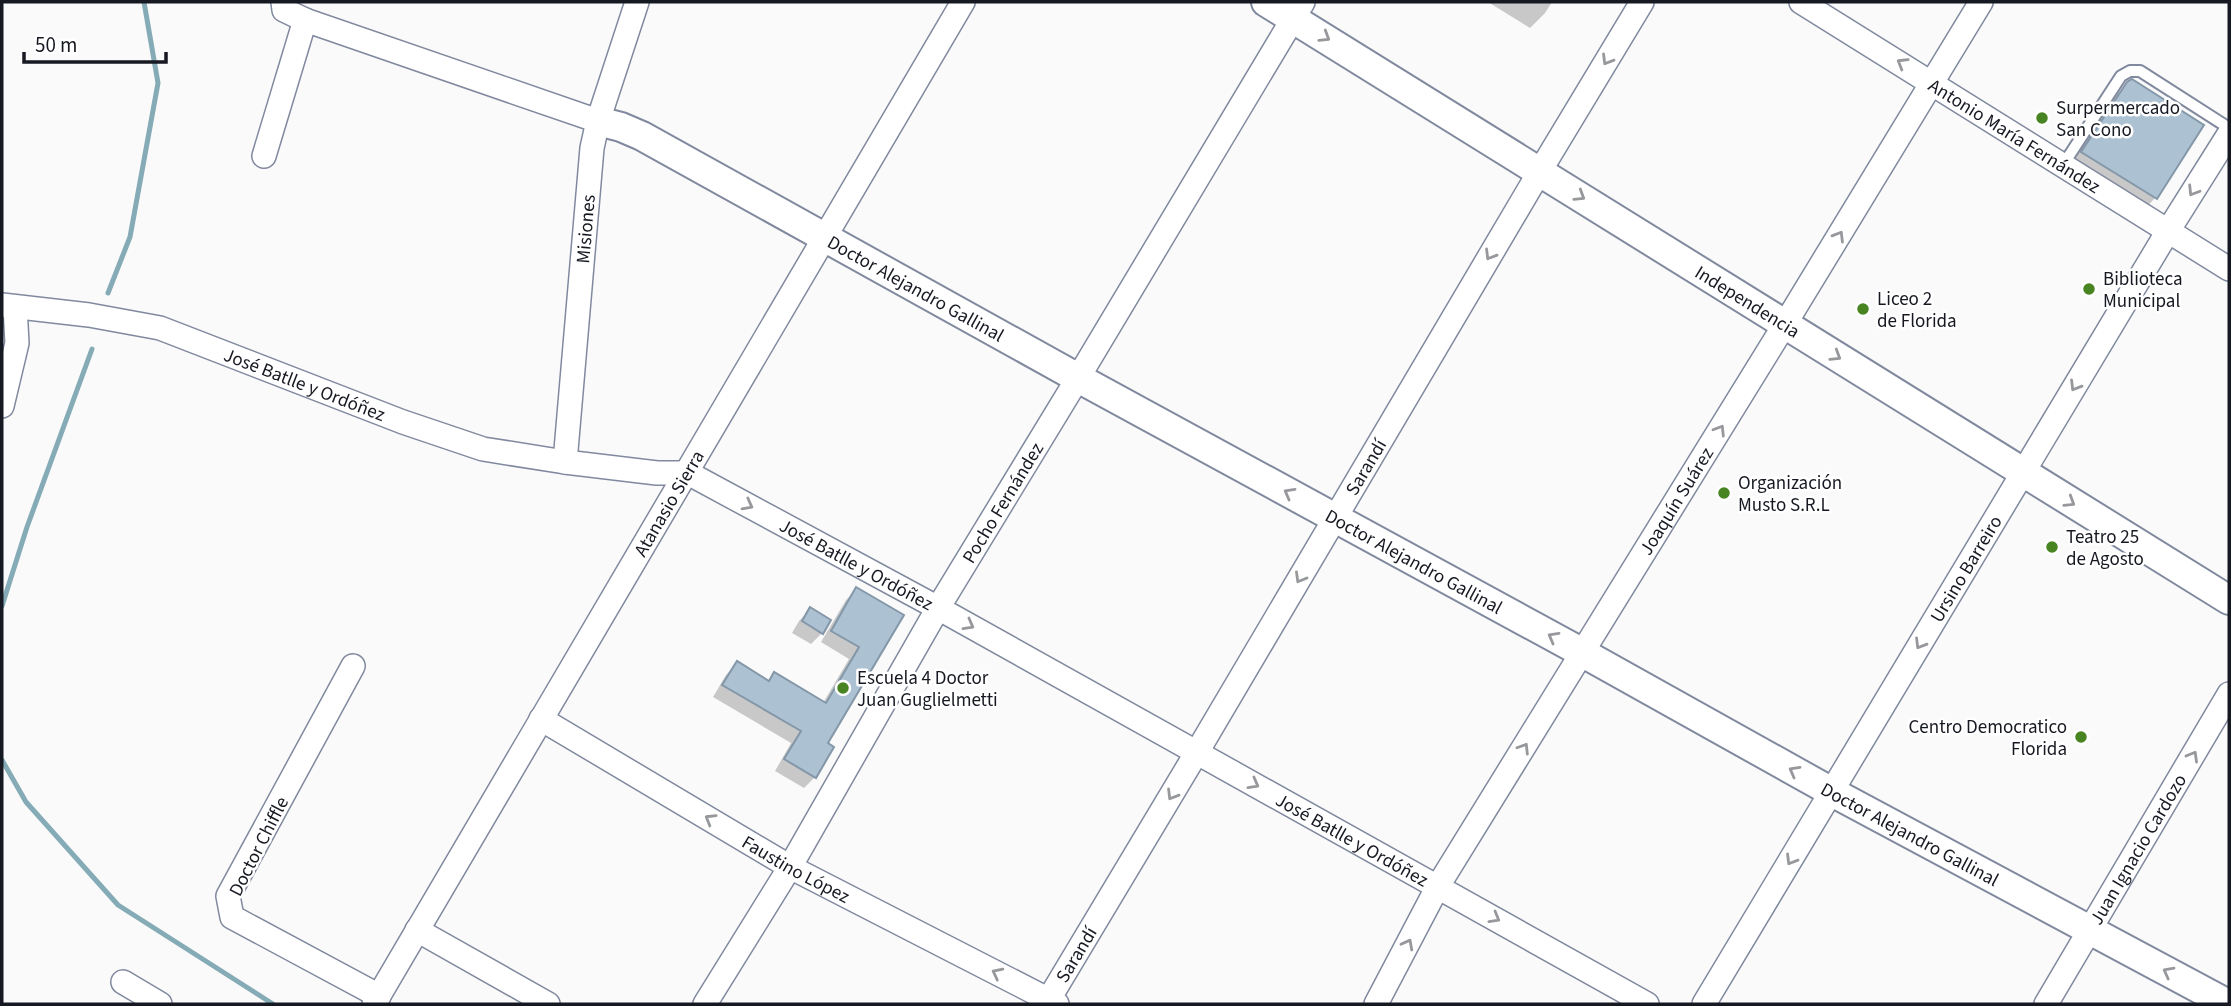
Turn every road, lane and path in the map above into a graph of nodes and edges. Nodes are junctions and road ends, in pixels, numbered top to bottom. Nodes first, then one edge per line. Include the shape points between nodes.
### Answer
1 (283, 2) edge
2 (637, 2) edge
3 (963, 2) edge
4 (1266, 2) edge
5 (1642, 2) edge
6 (1801, 2) edge
7 (1981, 2) edge
8 (1298, 10) edge
9 (304, 20) junction
10 (1933, 82) junction
11 (598, 121) junction
12 (2229, 128) edge
13 (2229, 134) edge
14 (264, 156) dead end
15 (2063, 165) junction
16 (1539, 171) junction
17 (2168, 232) junction
18 (825, 238) junction
19 (2229, 269) edge
20 (8, 306) edge
21 (1785, 324) junction
22 (1078, 378) junction
23 (2, 406) edge
24 (565, 462) junction
25 (2023, 472) junction
26 (688, 473) junction
27 (1335, 518) junction
28 (2229, 600) edge
29 (937, 608) junction
30 (1583, 653) junction
31 (353, 666) dead end
32 (2229, 694) edge
33 (541, 719) junction
34 (1198, 752) junction
35 (1832, 792) junction
36 (790, 867) junction
37 (1438, 886) junction
38 (417, 930) junction
39 (2090, 930) junction
40 (123, 982) dead end
41 (377, 1000) edge
42 (1050, 1003) edge
43 (160, 1004) edge
44 (548, 1004) edge
45 (705, 1004) edge
46 (1376, 1004) edge
47 (1647, 1004) edge
48 (1704, 1004) edge
49 (2046, 1004) edge
50 (2228, 1004) edge

1 - 9 street via 284,10
2 - 11 street, Misiones
3 - 18 street, Atanasio Sierra
4 - 8 street, Independencia
5 -> 16 street, Sarandí
10 -> 6 street, Antonio María Fernández
7 - 10 street, Joaquín Suárez
8 -> 16 street, Independencia
8 - 22 street, Pocho Fernández
9 - 11 street
9 - 14 street
10 - 15 street, Antonio María Fernández
21 -> 10 street, Joaquín Suárez
11 - 18 street, Doctor Alejandro Gallinal via 642,136
11 - 24 street, Misiones via 589,168
12 - 15 lane via 2140,71 2130,71 2121,76
13 -> 17 street, Ursino Barreiro
15 - 17 street, Antonio María Fernández
16 -> 21 street, Independencia
16 -> 27 street, Sarandí
17 - 19 street, Antonio María Fernández
17 -> 25 street, Ursino Barreiro
18 - 22 street, Doctor Alejandro Gallinal
18 - 26 street, Atanasio Sierra
20 - 23 street via 17,343
20 - 24 street, José Batlle y Ordóñez via 160,328 448,439
21 -> 25 street, Independencia
30 -> 21 street, Joaquín Suárez
27 -> 22 street, Doctor Alejandro Gallinal
22 - 29 street, Pocho Fernández
24 - 26 street, José Batlle y Ordóñez
25 -> 28 street, Independencia
25 -> 35 street, Ursino Barreiro
26 -> 29 street, José Batlle y Ordóñez
26 - 33 street, Atanasio Sierra
30 -> 27 street, Doctor Alejandro Gallinal
27 -> 34 street, Sarandí
29 -> 34 street, José Batlle y Ordóñez
29 - 36 street, Pocho Fernández
35 -> 30 street, Doctor Alejandro Gallinal
37 -> 30 street, Joaquín Suárez
31 - 41 street, Doctor Chiffle via 228,896 232,917
39 -> 32 street, Juan Ignacio Cardozo
36 -> 33 street, Faustino López
33 - 38 street, Atanasio Sierra
34 -> 37 street, José Batlle y Ordóñez
34 -> 42 street, Sarandí
35 - 39 street, Doctor Alejandro Gallinal
35 -> 48 street, Ursino Barreiro
42 -> 36 street, Faustino López
36 - 45 street, Pocho Fernández
46 -> 37 street, Joaquín Suárez
37 -> 47 street, José Batlle y Ordóñez
38 - 41 street, Atanasio Sierra
38 - 44 street
39 - 49 street, Juan Ignacio Cardozo
50 -> 39 street, Doctor Alejandro Gallinal
40 - 43 street

